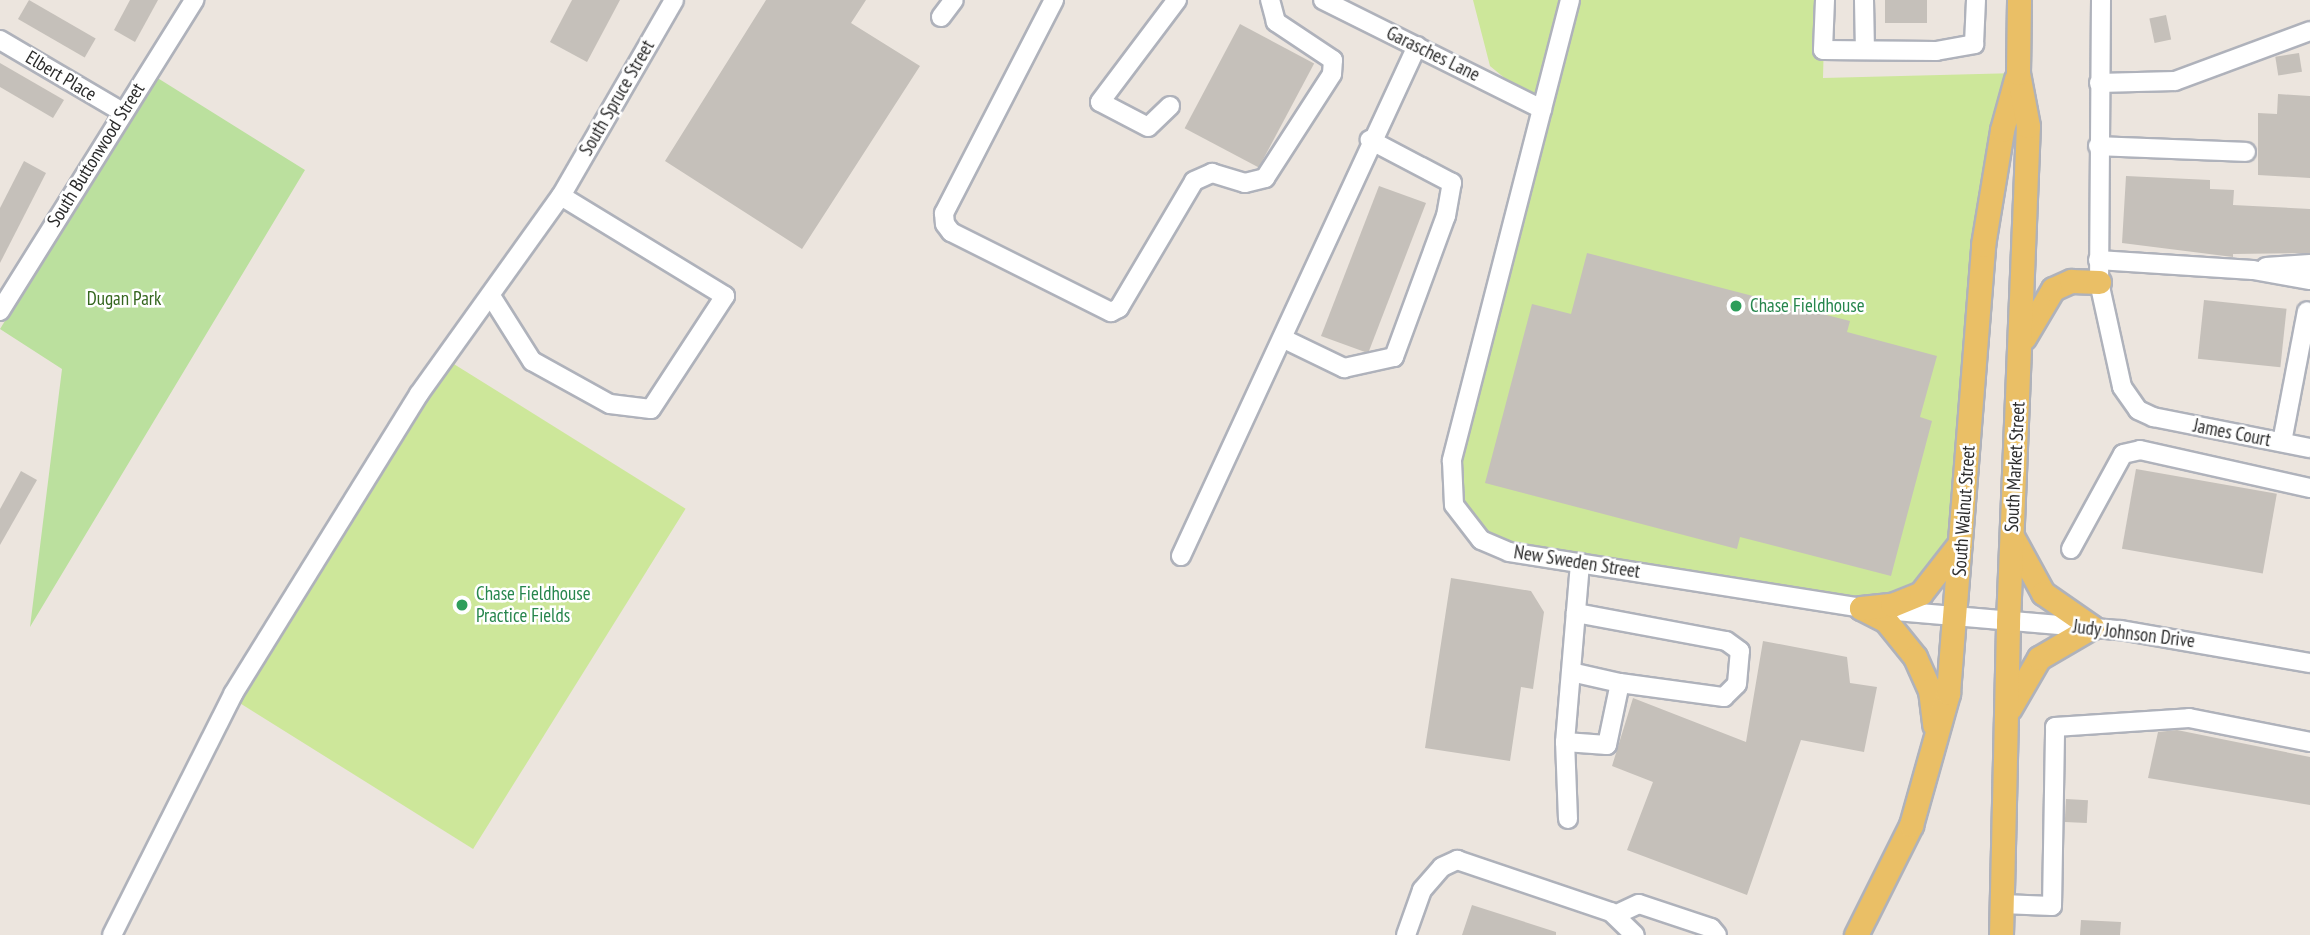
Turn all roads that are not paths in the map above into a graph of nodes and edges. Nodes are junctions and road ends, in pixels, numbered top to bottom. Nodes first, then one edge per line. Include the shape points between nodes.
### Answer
1 (194, 0) edge
2 (674, 0) edge
3 (954, 0) edge
4 (1054, 0) edge
5 (1177, 0) edge
6 (1270, 0) edge
7 (1323, 0) edge
8 (1570, 0) edge
9 (1825, 0) edge
10 (1864, 0) edge
11 (1976, 0) edge
12 (2019, 0) edge
13 (2101, 0) edge
14 (941, 17) dead end
15 (2310, 31) edge
16 (0, 40) edge
17 (1417, 46) junction
18 (1865, 50) junction
19 (2018, 73) junction
20 (2099, 83) junction
21 (1170, 106) dead end
22 (1542, 109) junction
23 (122, 112) junction
24 (1370, 140) junction
25 (2098, 146) junction
26 (2246, 152) dead end
27 (561, 196) junction
28 (2310, 264) edge
29 (2252, 270) junction
30 (2099, 271) junction
31 (2310, 279) edge
32 (491, 296) junction
33 (2308, 310) dead end
34 (0, 311) edge
35 (1284, 339) junction
36 (2021, 344) junction
37 (2282, 442) junction
38 (2310, 448) edge
39 (2310, 488) edge
40 (2012, 537) junction
41 (1962, 540) junction
42 (2071, 549) dead end
43 (1181, 556) dead end
44 (1580, 563) junction
45 (1861, 608) junction
46 (1576, 612) junction
47 (1957, 619) junction
48 (2008, 622) junction
49 (2092, 627) junction
50 (2310, 663) edge
51 (1571, 672) junction
52 (1620, 683) junction
53 (2007, 713) junction
54 (1565, 742) junction
55 (2310, 742) edge
56 (1935, 747) junction
57 (1567, 819) dead end
58 (2002, 904) junction
59 (1615, 915) junction
60 (112, 935) edge
61 (1406, 935) edge
62 (1635, 935) edge
63 (1717, 935) edge
64 (1856, 935) edge
65 (2001, 935) edge

1 - 23 street, South Buttonwood Street
2 - 27 street, South Spruce Street
3 - 14 street
4 - 6 street via 944,213 945,224 951,232 1111,312 1119,308 1194,181 1212,173 1245,183 1265,178 1332,74 1333,60 1276,22
5 - 21 street via 1100,102 1148,127
7 - 17 street, Garasches Lane
8 - 22 street
9 - 18 street via 1824,50
10 - 18 street
11 - 18 street via 1974,44 1936,51
12 - 19 main road, South Market Street
13 - 20 street
15 - 20 street via 2175,81
16 - 23 street, Elbert Place
17 - 22 street, Garasches Lane
17 - 24 street
19 - 36 main road, South Market Street via 2028,126
19 - 41 main road, South Walnut Street via 2002,130 1983,245
20 - 25 street
22 - 44 street, New Sweden Street via 1456,446 1452,492 1461,518 1481,540 1509,552
23 - 34 street, South Buttonwood Street
24 - 35 street
24 - 35 street via 1452,183 1446,216 1394,357 1344,368
25 - 26 street
25 - 30 street
27 - 32 street, South Spruce Street
27 - 32 street via 725,296 651,410 610,404 532,361
28 - 29 street
29 - 30 street
29 - 31 street
30 - 36 main road via 2053,289
30 - 37 street, James Court via 2122,387 2138,410 2153,417
32 - 60 street, South Spruce Street via 469,321 233,694
33 - 37 street
35 - 43 street
36 - 40 main road, South Market Street
37 - 38 street, James Court
39 - 42 street via 2140,450 2123,454
40 - 48 main road, South Market Street
40 - 49 main road via 2043,593
41 - 45 main road via 1921,593 1892,605
41 - 47 main road, South Walnut Street
44 - 45 street, New Sweden Street
44 - 46 street
45 - 47 street, New Sweden Street
45 - 56 main road via 1896,631 1925,672
46 - 51 street
46 - 52 street via 1726,641 1740,652 1737,684 1724,697
47 - 48 street, Judy Johnson Drive
47 - 56 main road, South Walnut Street via 1948,693
48 - 49 street, Judy Johnson Drive
48 - 53 main road, South Market Street
49 - 50 street, Judy Johnson Drive
49 - 53 main road via 2039,658
51 - 52 street
51 - 54 street
52 - 54 street via 1607,745
53 - 58 main road, South Market Street
54 - 57 street
55 - 58 street via 2189,718 2055,727 2052,906
56 - 64 main road, South Walnut Street via 1902,847
58 - 65 main road, South Market Street
59 - 61 street via 1457,860 1442,867 1422,890
59 - 62 street
59 - 63 street via 1639,904 1711,928

